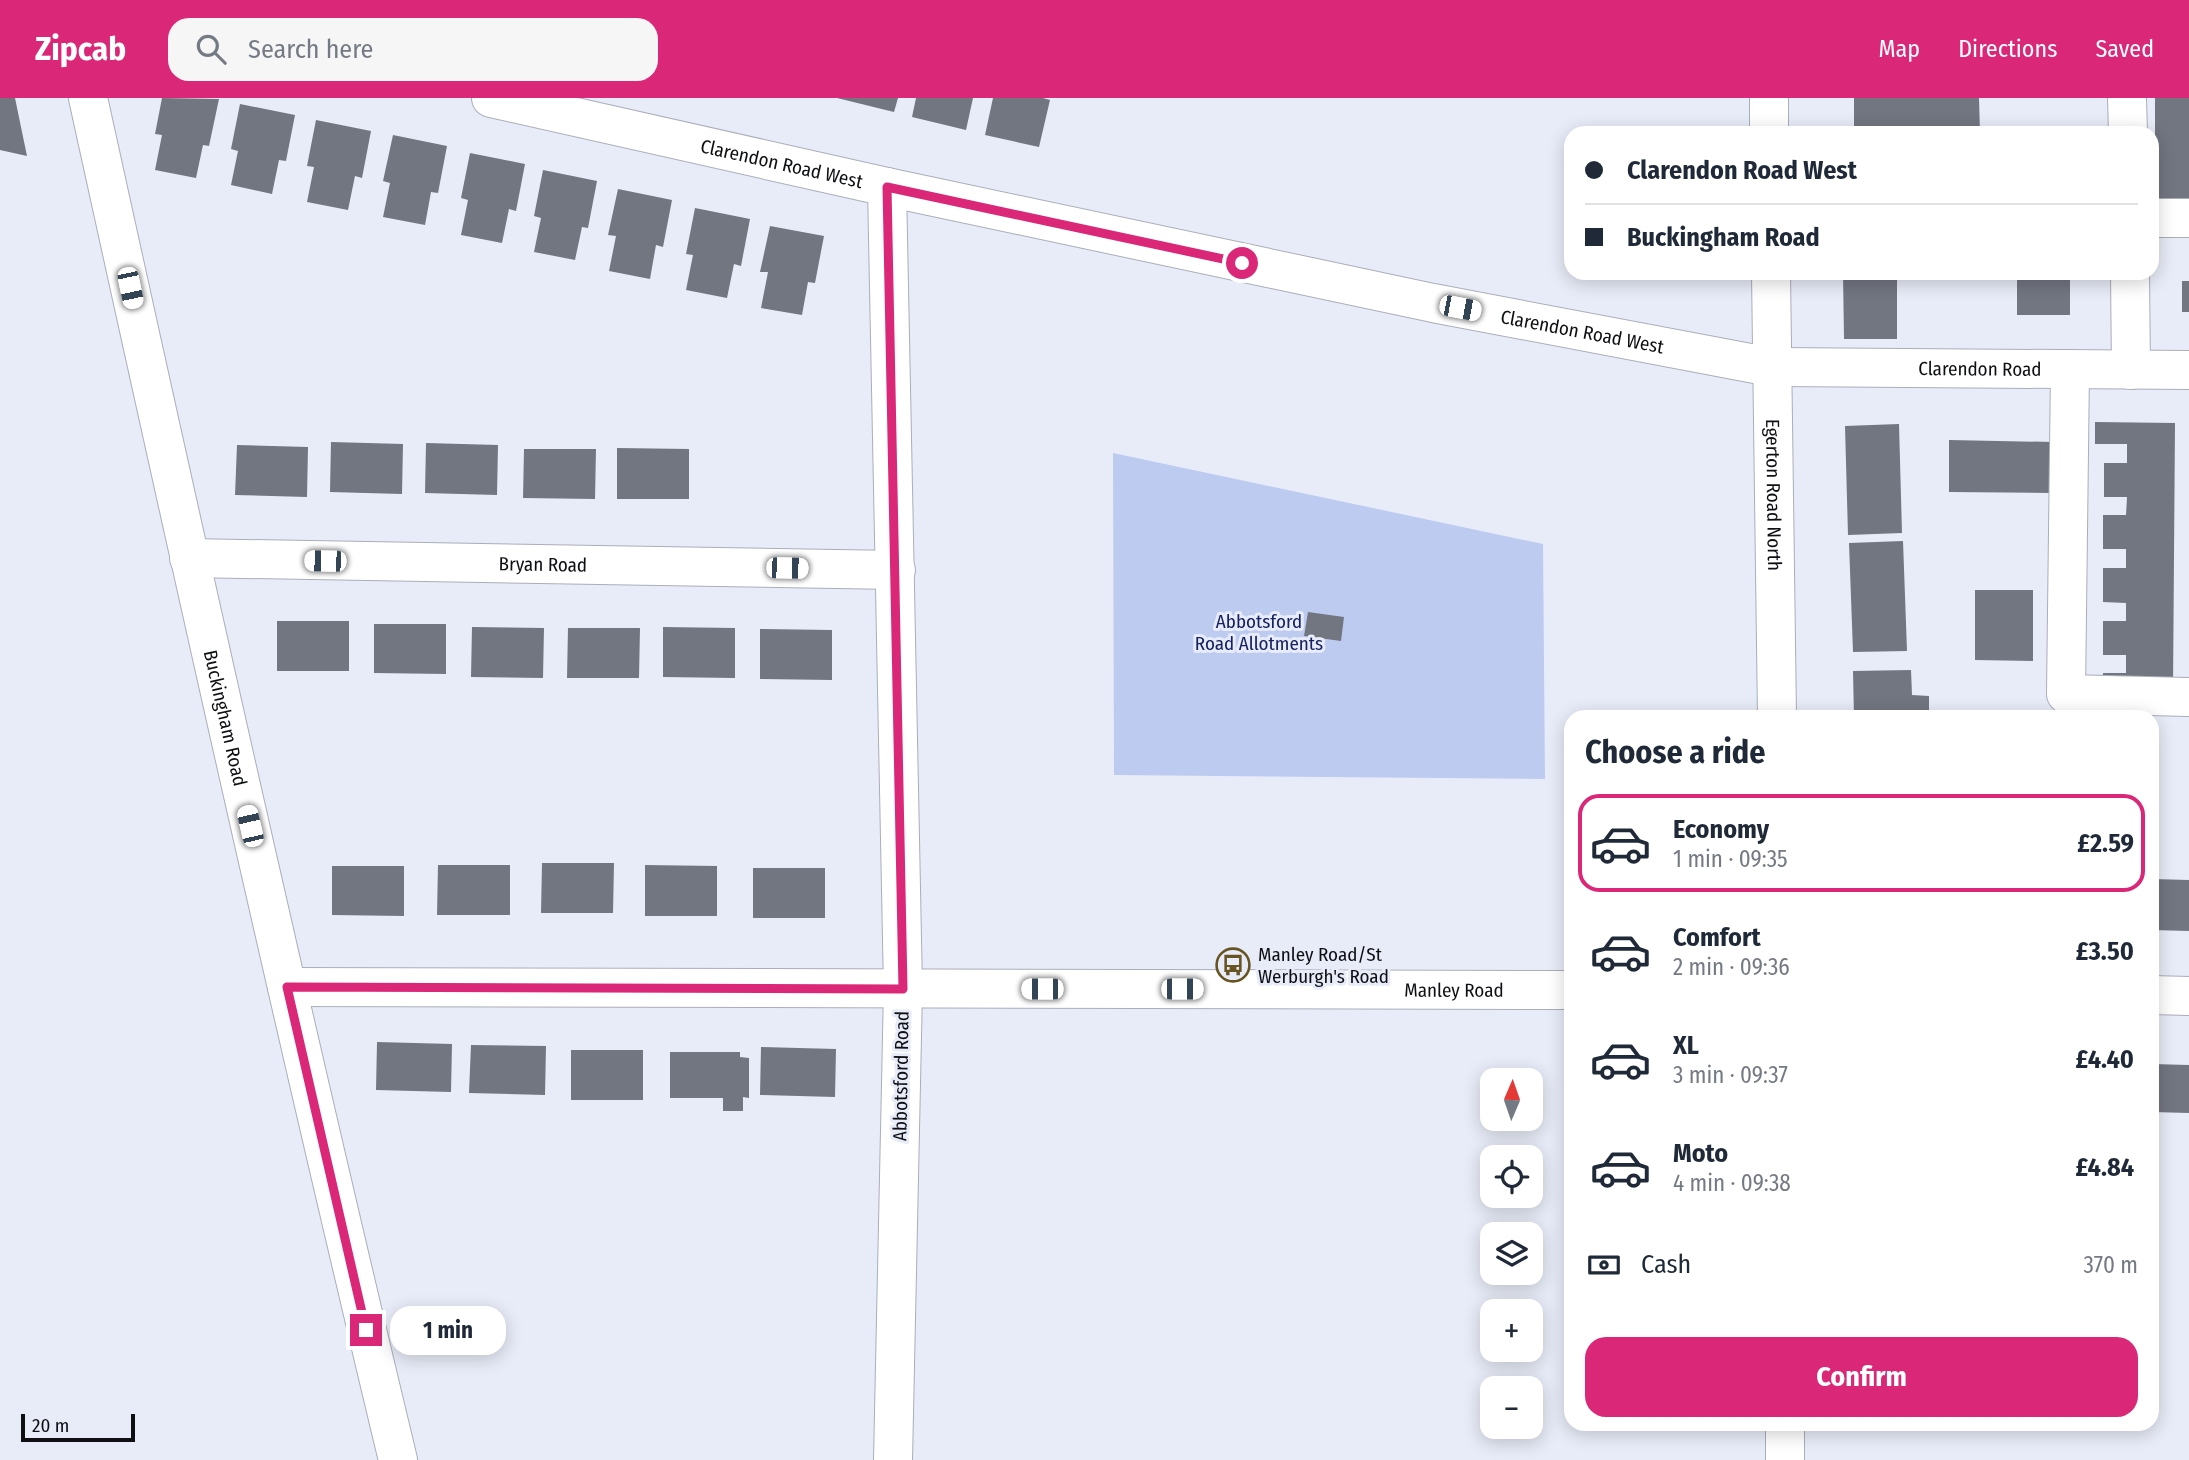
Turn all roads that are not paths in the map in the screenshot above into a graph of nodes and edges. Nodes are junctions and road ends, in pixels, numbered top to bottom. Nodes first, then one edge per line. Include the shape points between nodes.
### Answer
1 (88, 98) edge
2 (491, 98) edge
3 (1769, 98) edge
4 (2127, 98) edge
5 (1769, 126) edge
6 (2128, 126) edge
7 (887, 187) junction
8 (2159, 218) edge
9 (2189, 218) edge
10 (1770, 280) edge
11 (2130, 280) edge
12 (1771, 367) junction
13 (2070, 369) junction
14 (2132, 370) junction
15 (2189, 370) edge
16 (189, 558) junction
17 (896, 570) junction
18 (2189, 697) edge
19 (1777, 710) edge
20 (287, 987) junction
21 (903, 989) junction
22 (1564, 990) edge
23 (2159, 995) edge
24 (2189, 996) edge
25 (1785, 1431) edge
26 (398, 1460) edge
27 (893, 1460) edge
28 (1785, 1460) edge

1 - 16 street, Buckingham Road
2 - 7 street, Clarendon Road West
3 - 5 street
4 - 6 street
7 - 12 street, Clarendon Road West via 1433,303
7 - 17 street, Abbotsford Road
8 - 9 street
10 - 12 street, Egerton Road North
11 - 14 street
12 - 13 street, Clarendon Road
12 - 19 street, Egerton Road North
13 - 14 street, Clarendon Road
13 - 18 street via 2067,694
14 - 15 street, Clarendon Road
16 - 17 street, Bryan Road
16 - 20 street, Buckingham Road
17 - 21 street, Abbotsford Road
20 - 21 street, Manley Road
20 - 26 street, Buckingham Road
21 - 22 street, Manley Road
21 - 27 street, Abbotsford Road
23 - 24 street
25 - 28 street

